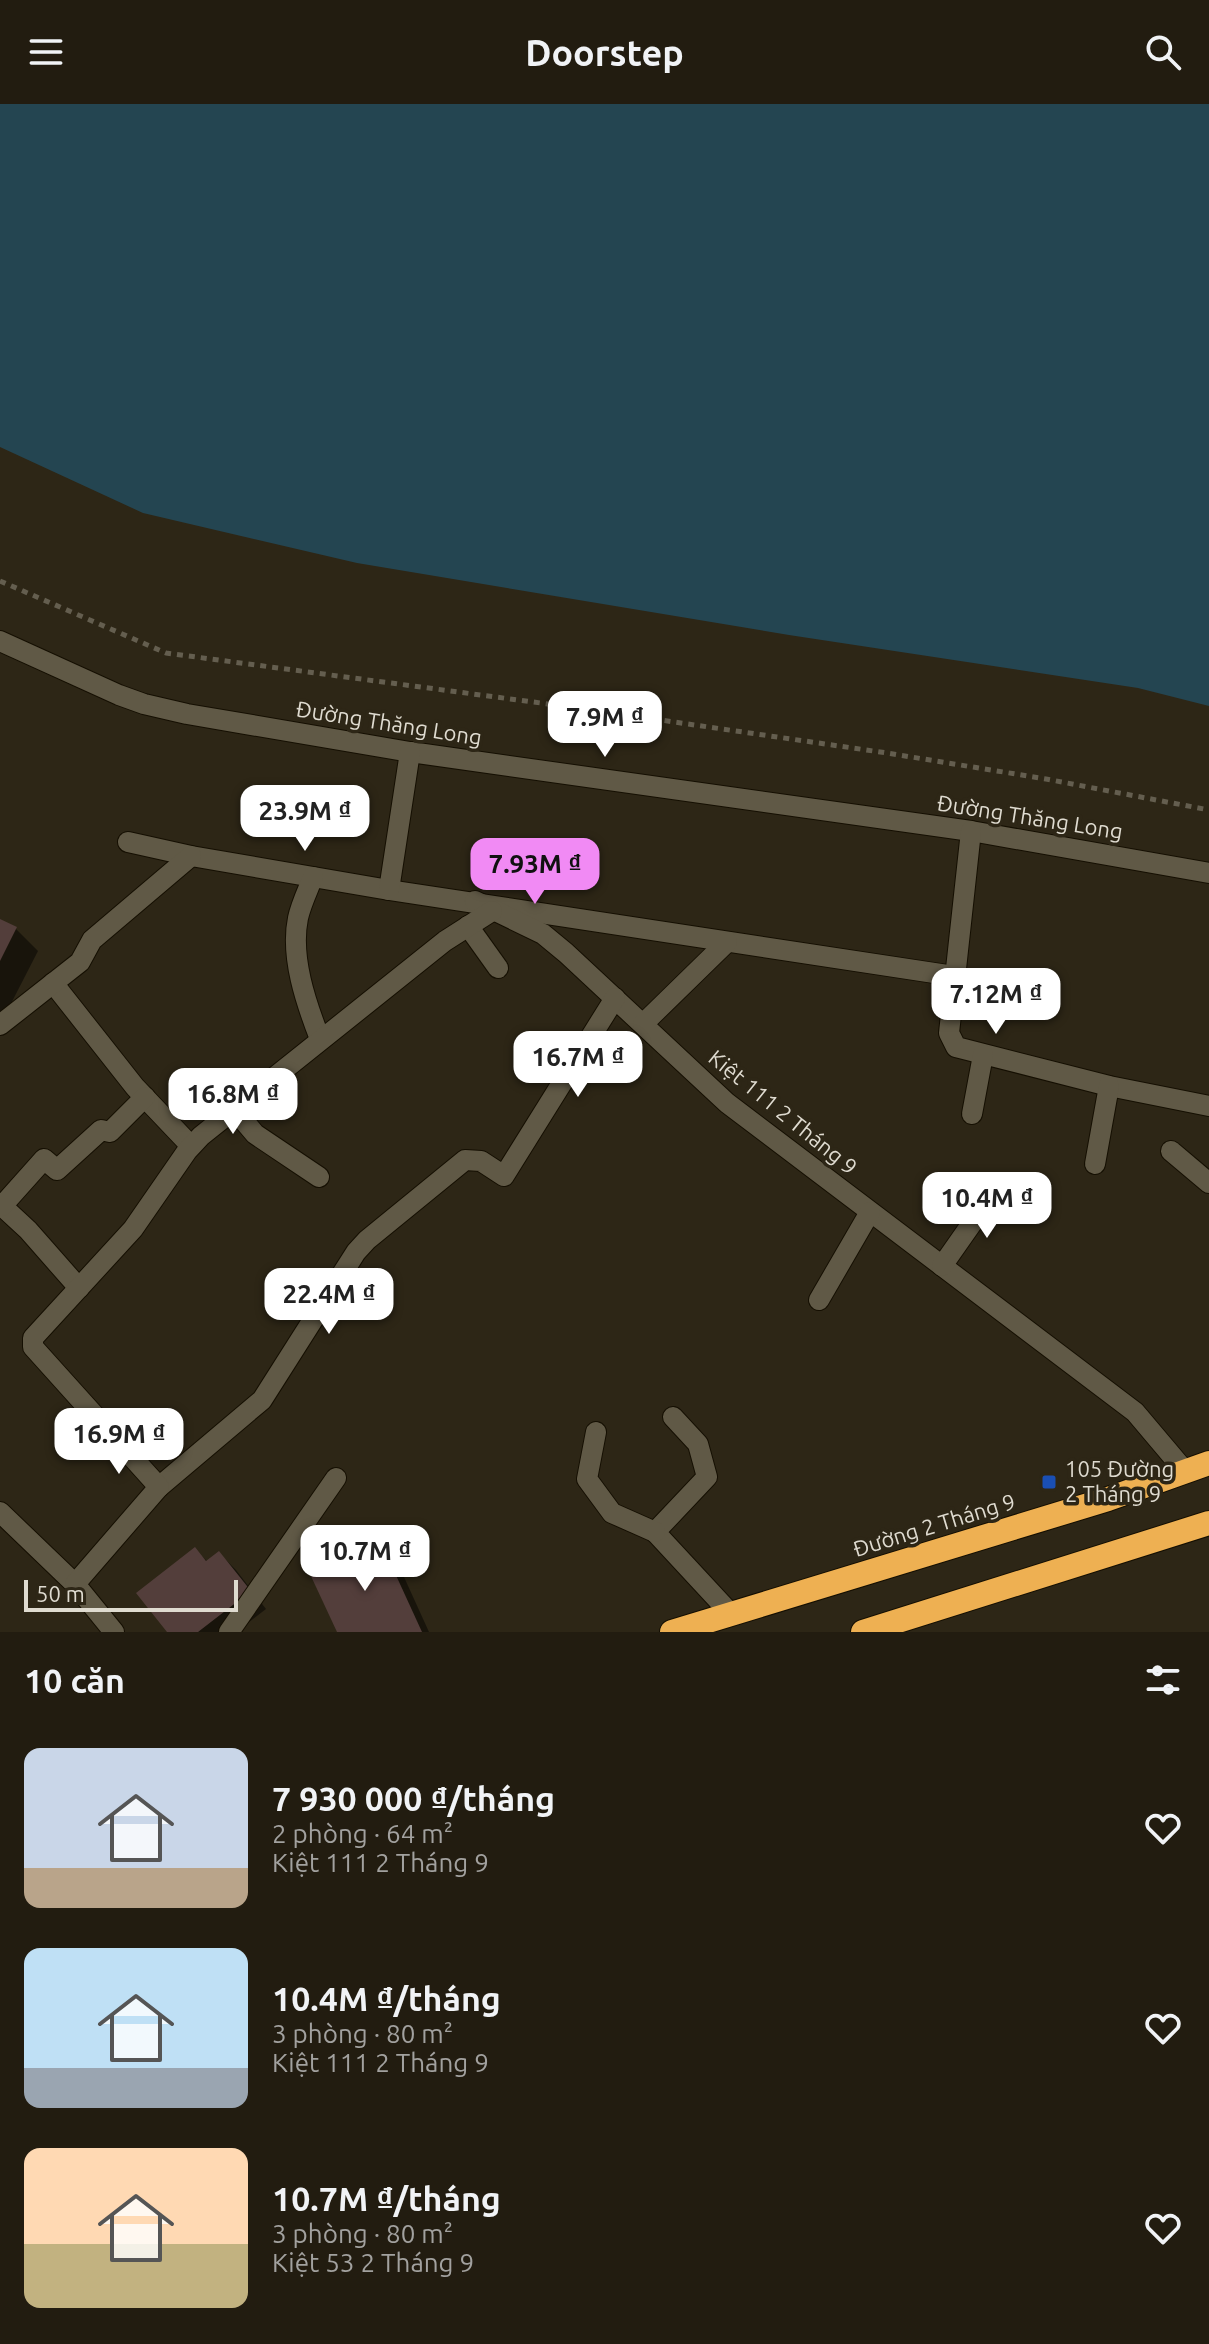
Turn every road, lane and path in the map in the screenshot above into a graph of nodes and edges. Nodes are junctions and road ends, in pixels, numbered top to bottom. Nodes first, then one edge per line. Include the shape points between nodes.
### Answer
1 (0, 581) edge
2 (0, 641) edge
3 (410, 752) junction
4 (1209, 810) edge
5 (971, 831) junction
6 (128, 842) dead end
7 (191, 856) junction
8 (1209, 873) edge
9 (313, 877) junction
10 (389, 890) junction
11 (484, 906) junction
12 (468, 926) junction
13 (727, 942) junction
14 (498, 968) dead end
15 (954, 976) junction
16 (53, 983) junction
17 (615, 998) junction
18 (643, 1024) junction
19 (0, 1025) edge
20 (320, 1039) junction
21 (983, 1055) junction
22 (1109, 1086) junction
23 (145, 1097) junction
24 (1209, 1106) edge
25 (233, 1108) junction
26 (972, 1114) dead end
27 (191, 1146) junction
28 (1171, 1151) dead end
29 (1095, 1164) dead end
30 (319, 1177) dead end
31 (1209, 1183) edge
32 (996, 1189) dead end
33 (1, 1205) edge
34 (870, 1212) junction
35 (942, 1266) junction
36 (79, 1288) junction
37 (819, 1300) dead end
38 (673, 1417) dead end
39 (596, 1432) dead end
40 (1209, 1463) edge
41 (1184, 1470) junction
42 (336, 1478) dead end
43 (159, 1487) junction
44 (0, 1512) edge
45 (1209, 1523) edge
46 (655, 1532) junction
47 (75, 1584) junction
48 (731, 1614) junction
49 (114, 1632) edge
50 (229, 1632) edge
51 (672, 1632) edge
52 (863, 1632) edge

1 - 4 path via 166,653 887,753
2 - 3 street, Đường Thăng Long via 144,704
3 - 5 street, Đường Thăng Long
3 - 10 street
5 - 8 street, Đường Thăng Long
5 - 15 street
6 - 7 street
7 - 9 street
7 - 16 street via 92,940 80,962
9 - 10 street
9 - 20 street via 298,917 297,941 301,976
10 - 11 street
11 - 12 street
11 - 13 street
11 - 17 street, Kiệt 111 2 Tháng 9 via 543,934
12 - 14 street
12 - 20 street
13 - 15 street
13 - 18 street
15 - 21 street via 951,1041
16 - 19 street
16 - 23 street
17 - 18 street, Kiệt 111 2 Tháng 9
17 - 43 street via 504,1176 481,1161 465,1160 367,1240 262,1400
18 - 34 street, Kiệt 111 2 Tháng 9 via 727,1103
20 - 25 street
21 - 22 street
21 - 26 street
22 - 24 street
22 - 29 street
23 - 27 street
23 - 33 street via 110,1132 101,1130 57,1170 44,1159
25 - 27 street
25 - 30 street via 255,1134
27 - 36 street via 149,1209
28 - 31 street
32 - 35 street
33 - 36 street
34 - 35 street, Kiệt 111 2 Tháng 9
34 - 37 street
35 - 41 street, Kiệt 111 2 Tháng 9 via 1135,1412
36 - 43 street via 33,1338 33,1347
38 - 46 street via 698,1444 707,1477
39 - 46 street via 587,1479 612,1513
40 - 41 highway, Đường 2 Tháng 9
41 - 48 highway, Đường 2 Tháng 9 via 1108,1499
42 - 50 street
43 - 47 street
44 - 47 street
45 - 52 highway
46 - 48 street
47 - 49 street
48 - 51 highway, Đường 2 Tháng 9

